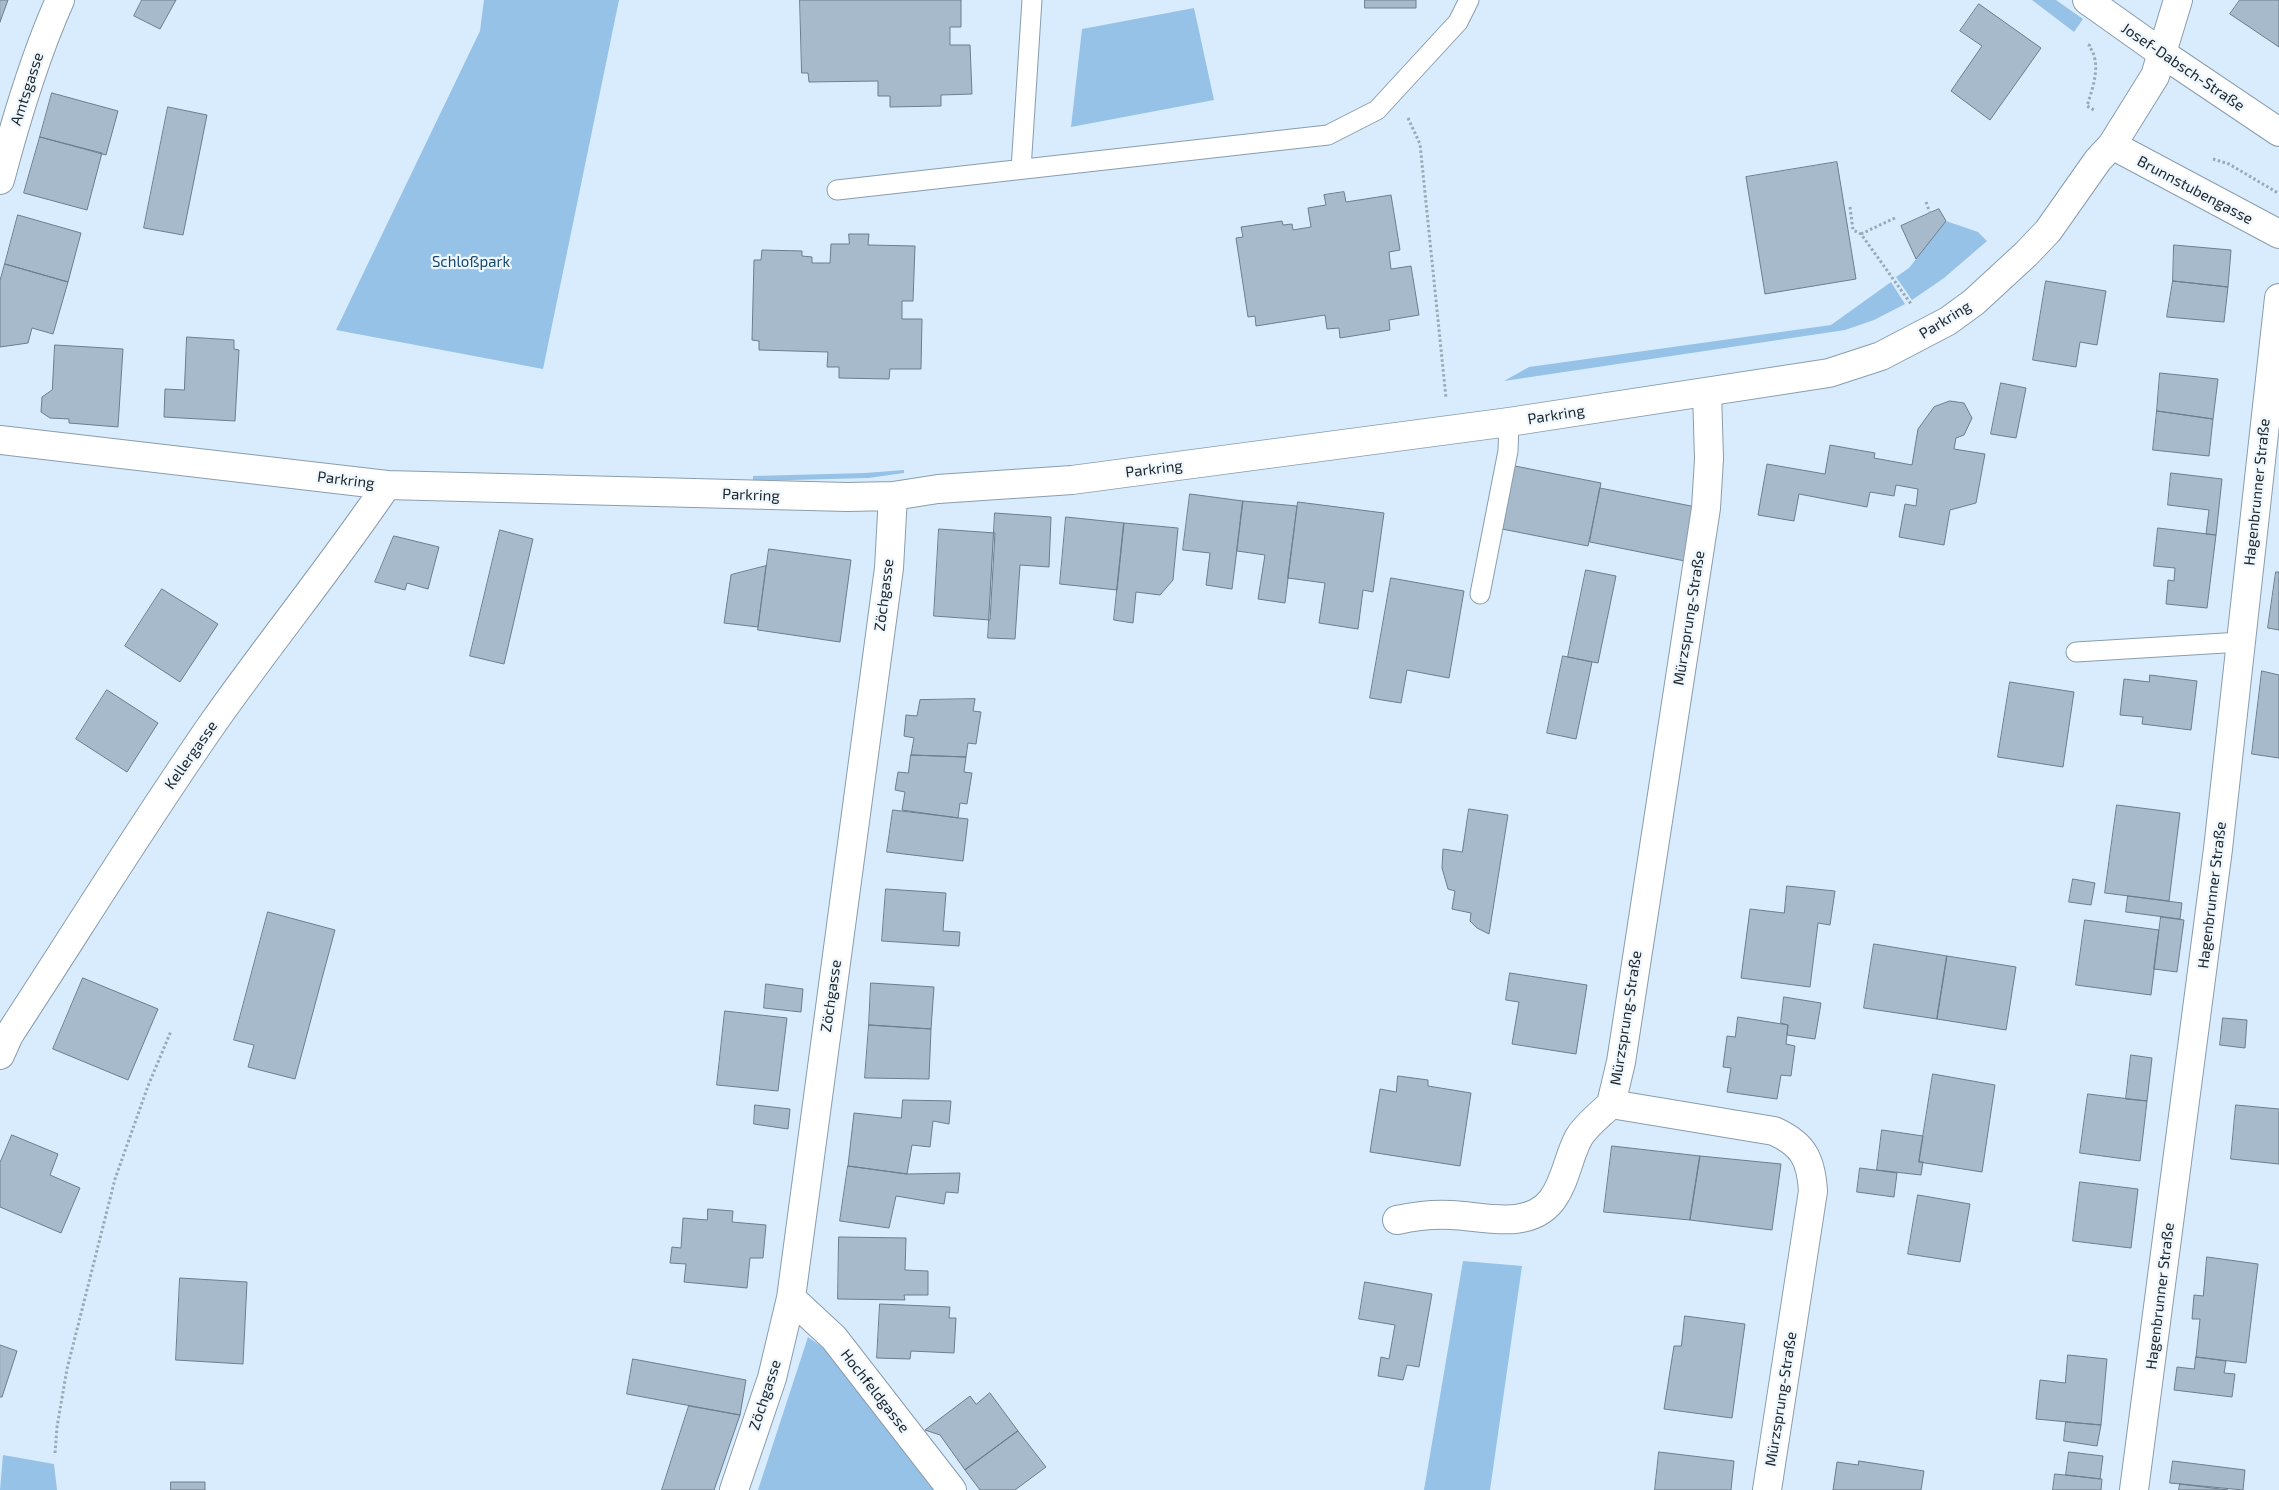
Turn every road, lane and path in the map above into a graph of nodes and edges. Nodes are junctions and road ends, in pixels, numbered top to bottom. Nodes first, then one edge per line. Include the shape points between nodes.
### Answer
1 (60, 0) edge
2 (1032, 0) edge
3 (1469, 0) edge
4 (2087, 0) edge
5 (2178, 0) edge
6 (2093, 38) dead end
7 (2163, 54) junction
8 (1394, 91) junction
9 (2095, 111) dead end
10 (2279, 132) edge
11 (5, 138) edge
12 (2112, 145) junction
13 (1021, 169) junction
14 (0, 180) edge
15 (837, 190) dead end
16 (1926, 202) dead end
17 (1850, 207) dead end
18 (1930, 212) dead end
19 (1897, 217) dead end
20 (1861, 234) junction
21 (2279, 234) edge
22 (2279, 298) edge
23 (1911, 304) dead end
24 (1444, 380) dead end
25 (1707, 392) junction
26 (1509, 422) junction
27 (0, 440) edge
28 (387, 485) junction
29 (893, 496) junction
30 (1480, 594) dead end
31 (2240, 642) junction
32 (2076, 652) dead end
33 (171, 1031) dead end
34 (3, 1045) edge
35 (1611, 1104) junction
36 (1397, 1220) dead end
37 (791, 1298) junction
38 (55, 1453) dead end
39 (734, 1490) edge
40 (952, 1490) edge
41 (1767, 1490) edge
42 (2134, 1490) edge

1 - 11 street, Amtsgasse
2 - 13 lane
3 - 8 lane via 1458,22
4 - 7 street, Josef-Dabsch-Straße
5 - 7 street, Parkring
6 - 9 path via 2088,46 2096,59 2095,72 2087,106
7 - 10 street, Josef-Dabsch-Straße
7 - 12 street, Parkring via 2155,76
8 - 13 lane via 1377,110 1328,135
8 - 24 path via 1420,144
11 - 14 street, Amtsgasse
12 - 21 street, Brunnstubengasse
12 - 25 street, Parkring via 2048,231 1974,302 1948,321 1861,365 1830,373
13 - 15 lane
16 - 18 path
17 - 20 path via 1853,230
19 - 20 path
20 - 23 path
22 - 31 street, Hagenbrunner Straße
25 - 26 street, Parkring
25 - 35 street, Mürzsprung-Straße via 1709,459 1706,508 1621,1062
26 - 29 street, Parkring via 1072,480 938,489
26 - 30 lane via 1508,451
27 - 28 street, Parkring
28 - 29 street, Parkring
28 - 34 street, Kellergasse via 203,738 140,830
29 - 37 street, Zöchgasse via 889,568
31 - 32 lane
31 - 42 street, Hagenbrunner Straße via 2218,849
33 - 38 path via 115,1179 67,1369
35 - 36 street via 1580,1137 1563,1181 1551,1201 1533,1214 1500,1220 1439,1215
35 - 41 street, Mürzsprung-Straße via 1774,1131 1790,1138 1805,1154 1812,1172 1812,1200
37 - 39 street, Zöchgasse via 772,1378
37 - 40 street, Hochfeldgasse via 834,1338

